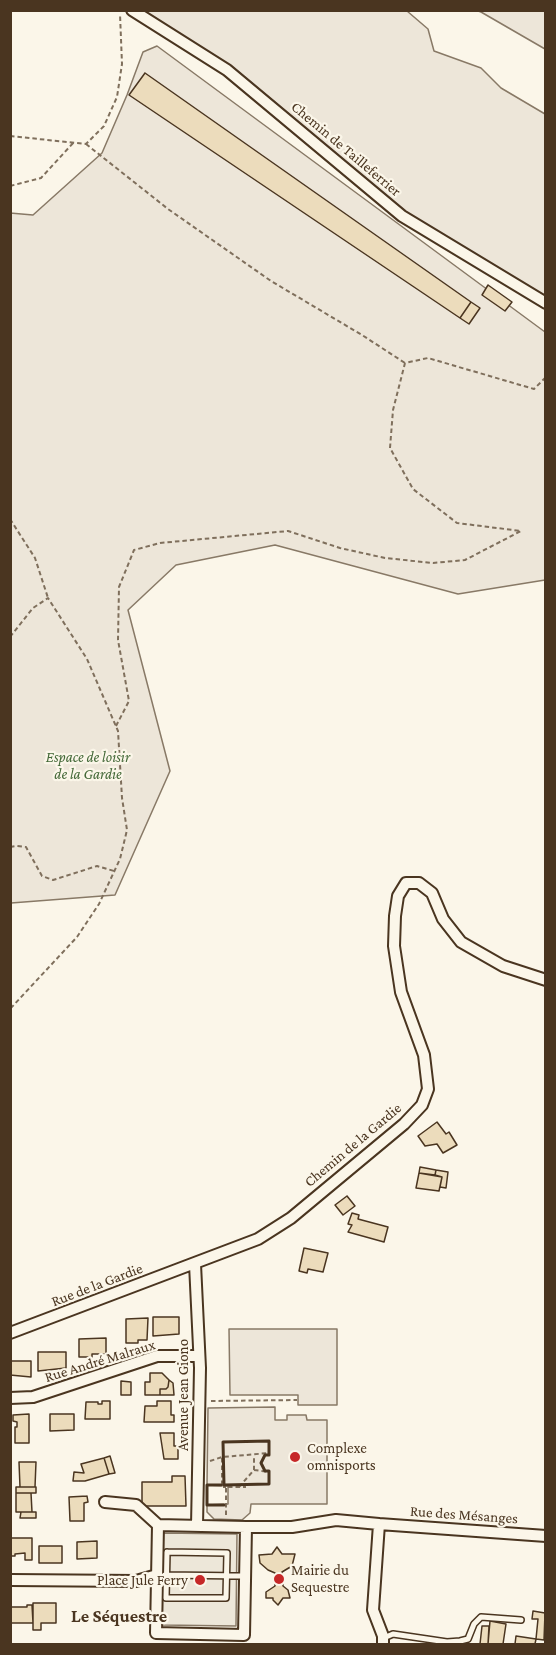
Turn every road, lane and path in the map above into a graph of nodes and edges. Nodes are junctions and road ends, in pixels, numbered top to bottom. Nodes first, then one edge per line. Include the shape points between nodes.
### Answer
1 (120, 10) edge
2 (132, 10) edge
3 (10, 136) edge
4 (74, 142) junction
5 (86, 144) junction
6 (10, 186) edge
7 (546, 303) edge
8 (405, 363) junction
9 (546, 377) edge
10 (10, 519) edge
11 (48, 598) junction
12 (10, 637) edge
13 (116, 726) junction
14 (10, 847) edge
15 (114, 871) junction
16 (546, 980) edge
17 (10, 1009) edge
18 (195, 1264) junction
19 (10, 1334) edge
20 (199, 1356) junction
21 (10, 1398) edge
22 (297, 1400) dead end
23 (199, 1401) junction
24 (269, 1453) dead end
25 (254, 1455) junction
26 (222, 1457) junction
27 (198, 1462) junction
28 (254, 1470) junction
29 (269, 1472) dead end
30 (226, 1487) junction
31 (239, 1487) junction
32 (246, 1487) dead end
33 (105, 1502) dead end
34 (379, 1524) junction
35 (158, 1525) junction
36 (197, 1526) junction
37 (226, 1527) junction
38 (246, 1527) junction
39 (546, 1536) edge
40 (162, 1575) junction
41 (226, 1576) junction
42 (245, 1576) junction
43 (11, 1579) edge
44 (10, 1585) edge
45 (521, 1620) dead end
46 (201, 1639) edge
47 (383, 1644) edge

1 - 5 path via 122,64 117,97 104,126
2 - 7 street, Chemin de Tailleferrier via 227,70 402,216
3 - 4 path
4 - 5 path
4 - 6 path via 40,178
5 - 8 path via 168,209 271,281
8 - 9 path via 428,358 534,389
8 - 13 path via 393,410 390,447 413,489 456,523 521,531 465,560 433,563 385,558 288,531 160,543 134,550 119,587 118,640 129,701
10 - 11 path via 35,558
11 - 12 path via 33,608
11 - 13 path via 87,659
13 - 15 path via 127,830
14 - 15 path via 26,847 42,876 53,880 97,866
15 - 17 path via 99,904 77,937
16 - 18 street, Chemin de la Gardie via 503,966 461,942 443,919 432,893 419,884 406,883 398,896 394,946 401,992 424,1055 428,1089 422,1105 291,1218 258,1239
18 - 19 street, Rue de la Gardie
18 - 20 street, Avenue Jean Giono
20 - 21 street, Rue André Malraux via 157,1356 33,1397
20 - 23 street, Avenue Jean Giono
22 - 23 path
23 - 27 street, Avenue Jean Giono
24 - 25 path
25 - 26 path
25 - 28 path
26 - 27 path
26 - 30 path via 222,1487
27 - 36 street, Avenue Jean Giono
28 - 29 path
28 - 31 path
30 - 31 path
30 - 37 path
31 - 32 path
33 - 35 street via 136,1504
34 - 38 street, Rue des Mésanges via 336,1520 292,1527
34 - 39 street, Rue des Mésanges
34 - 47 street via 373,1610
35 - 36 street, Rue des Mésanges
35 - 40 street
36 - 37 street, Rue des Mésanges
37 - 38 street, Rue des Mésanges
38 - 42 street
40 - 41 lane
40 - 41 lane via 166,1598 226,1598
40 - 41 lane via 167,1552 227,1553
40 - 43 street via 136,1581
40 - 46 street via 156,1633
41 - 42 lane
42 - 46 street via 244,1635
43 - 44 street
45 - 47 lane via 481,1617 468,1639 460,1641 393,1634

